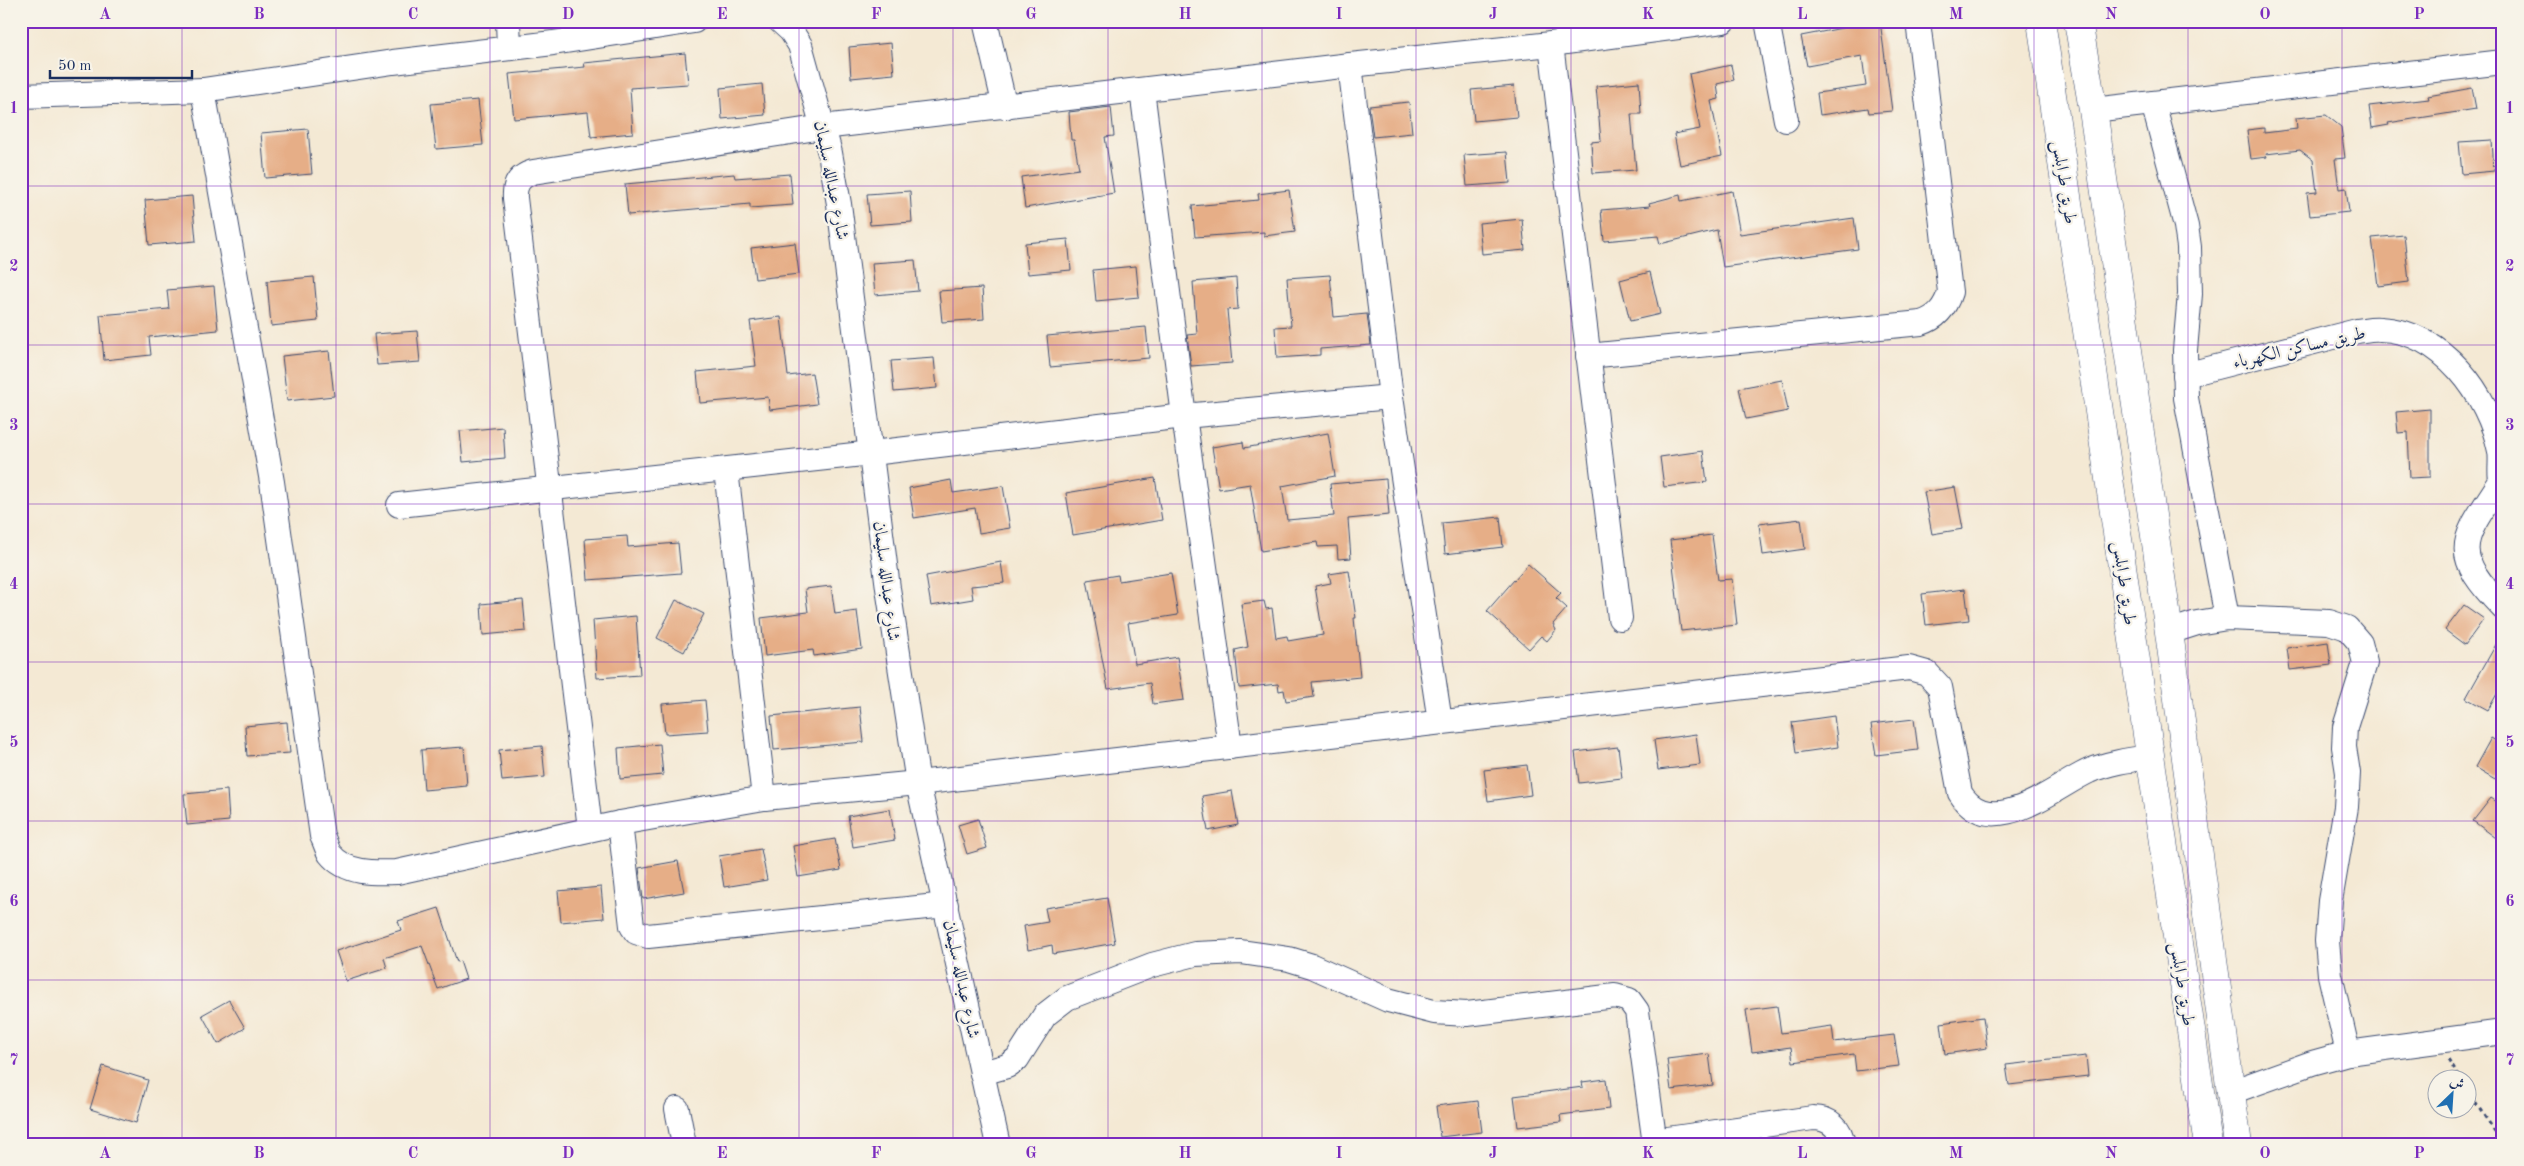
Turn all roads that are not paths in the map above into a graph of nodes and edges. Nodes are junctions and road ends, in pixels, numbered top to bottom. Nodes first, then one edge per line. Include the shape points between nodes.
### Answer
1 (508, 21) edge
2 (694, 21) edge
3 (780, 21) edge
4 (985, 21) edge
5 (1723, 21) edge
6 (1767, 21) edge
7 (1918, 21) edge
8 (2041, 21) edge
9 (2078, 21) edge
10 (1551, 44) junction
11 (509, 48) junction
12 (2503, 62) edge
13 (1350, 65) junction
14 (203, 90) junction
15 (1142, 90) junction
16 (21, 96) edge
17 (2154, 103) junction
18 (1005, 106) junction
19 (2094, 110) junction
20 (1786, 120) dead end
21 (823, 127) junction
22 (1588, 356) junction
23 (2185, 375) junction
24 (1390, 397) junction
25 (1184, 416) junction
26 (872, 453) junction
27 (726, 470) junction
28 (2502, 483) edge
29 (550, 488) junction
30 (399, 505) dead end
31 (2503, 608) edge
32 (1620, 618) dead end
33 (2227, 618) junction
34 (2169, 632) junction
35 (1440, 722) junction
36 (1230, 747) junction
37 (2149, 757) junction
38 (918, 783) junction
39 (764, 798) junction
40 (620, 823) junction
41 (590, 829) junction
42 (946, 905) junction
43 (2503, 1032) edge
44 (2348, 1053) junction
45 (982, 1073) junction
46 (2231, 1092) junction
47 (677, 1109) dead end
48 (1654, 1143) edge
49 (684, 1145) edge
50 (998, 1145) edge
51 (1843, 1145) edge
52 (2208, 1145) edge
53 (2238, 1145) edge

1 - 11 street
2 - 11 street
3 - 21 street, شارع عبدالله سليمان via 800,45
4 - 18 street
5 - 10 street
6 - 20 street
7 - 22 street via 1950,292 1942,310 1921,323
8 - 37 highway, طريق طرابلس via 2102,417
9 - 19 highway
10 - 13 street
10 - 22 street
11 - 14 street
12 - 17 street
13 - 15 street
13 - 24 street
14 - 16 street
14 - 41 street via 272,482 322,836 330,854 346,866 369,874 396,872
15 - 18 street
15 - 25 street
17 - 19 street
17 - 23 street via 2189,247
18 - 21 street
19 - 34 highway
21 - 26 street, شارع عبدالله سليمان via 839,204
21 - 29 street via 533,172 518,181 515,198
22 - 32 street
23 - 28 street, طريق مساكن الكهرباء via 2357,331 2381,329 2409,335 2434,347 2466,377 2486,409 2500,452
23 - 33 street via 2189,418
24 - 25 street
24 - 35 street
25 - 26 street
25 - 36 street
26 - 27 street
26 - 38 street, شارع عبدالله سليمان via 888,588
27 - 29 street
27 - 39 street
28 - 31 street, طريق مساكن الكهرباء via 2471,528 2467,552 2473,574
29 - 30 street
29 - 41 street
33 - 34 street
33 - 44 street via 2338,624 2354,634 2364,653 2364,674 2345,727 2346,807 2327,921 2330,975
34 - 46 highway
35 - 36 street
35 - 37 street via 1909,668 1927,673 1940,687 1960,793 1978,811 2013,811 2030,805 2090,770
36 - 38 street
37 - 52 highway, طريق طرابلس
38 - 39 street
38 - 42 street, شارع عبدالله سليمان
39 - 40 street
40 - 41 street
40 - 42 street via 632,926 641,935
42 - 45 street, شارع عبدالله سليمان
43 - 44 street
44 - 46 street
45 - 48 street via 1007,1066 1017,1059 1045,1015 1067,998 1174,958 1249,952 1312,966 1388,1000 1434,1012 1467,1014 1615,996 1629,1000 1637,1011
45 - 50 street, شارع عبدالله سليمان
46 - 53 highway
47 - 49 street
48 - 51 street via 1813,1118 1836,1126

